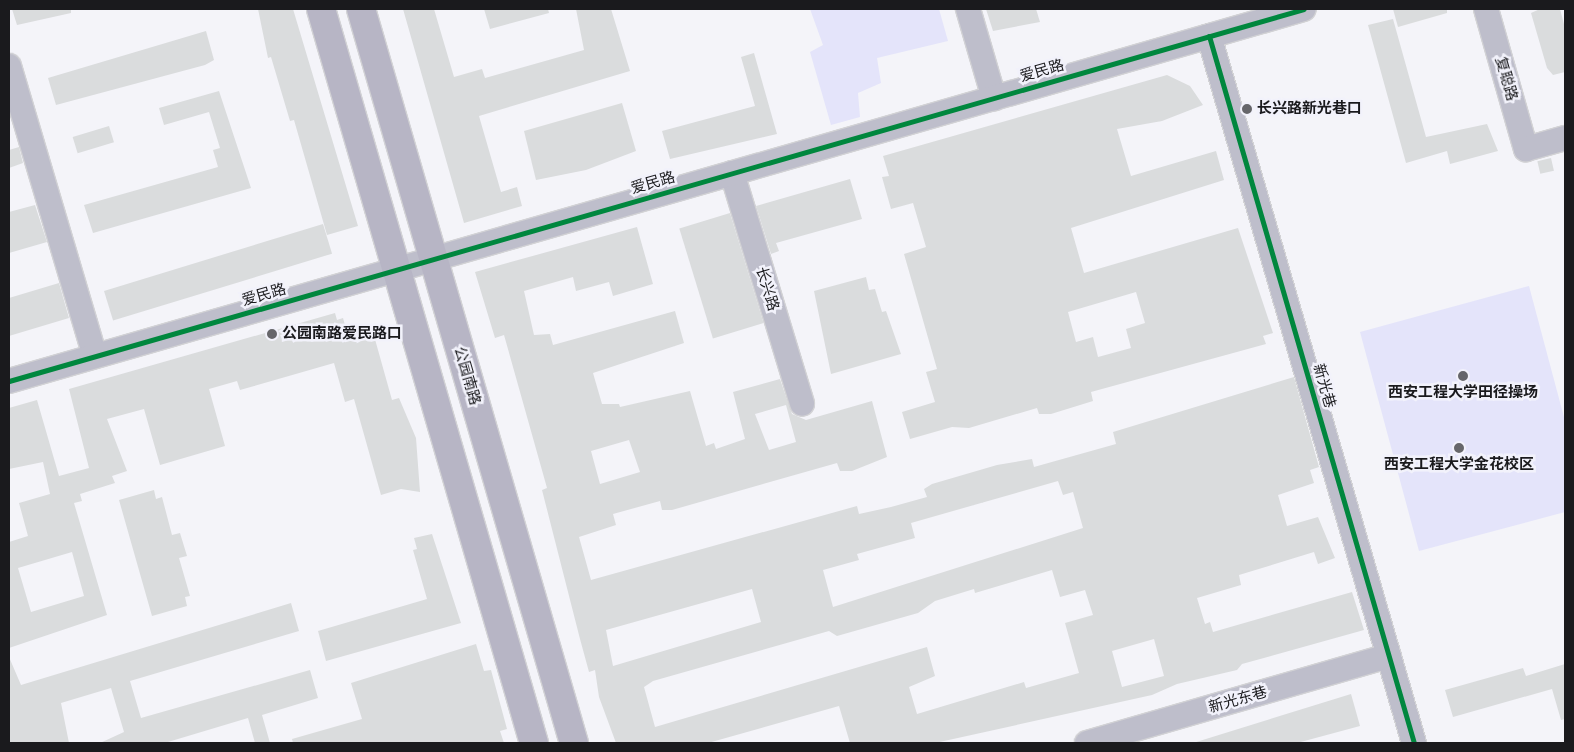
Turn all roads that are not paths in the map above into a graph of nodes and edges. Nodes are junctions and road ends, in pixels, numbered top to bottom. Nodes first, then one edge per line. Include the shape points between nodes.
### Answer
1 (321, 9) edge
2 (361, 9) edge
3 (968, 9) edge
4 (1304, 9) edge
5 (1486, 9) edge
6 (1209, 36) junction
7 (9, 66) edge
8 (994, 98) junction
9 (1565, 138) edge
10 (732, 173) junction
11 (433, 260) junction
12 (398, 271) junction
13 (95, 356) junction
14 (9, 381) edge
15 (802, 404) dead end
16 (1389, 656) junction
17 (534, 743) edge
18 (574, 743) edge
19 (1087, 743) edge
20 (1414, 743) edge

1 - 12 main road
2 - 11 main road, 公园南路
3 - 8 street
4 - 6 street, 爱民路
5 - 9 street, 复聪路 via 1526,149
6 - 8 street, 爱民路
6 - 16 street, 新光巷
7 - 13 street
8 - 10 street, 爱民路
10 - 11 street, 爱民路
10 - 15 street, 长兴路
11 - 12 street, 爱民路
11 - 18 main road, 公园南路
12 - 13 street, 爱民路
12 - 17 main road
13 - 14 street, 爱民路
16 - 19 street, 新光东巷
16 - 20 street, 新光巷

